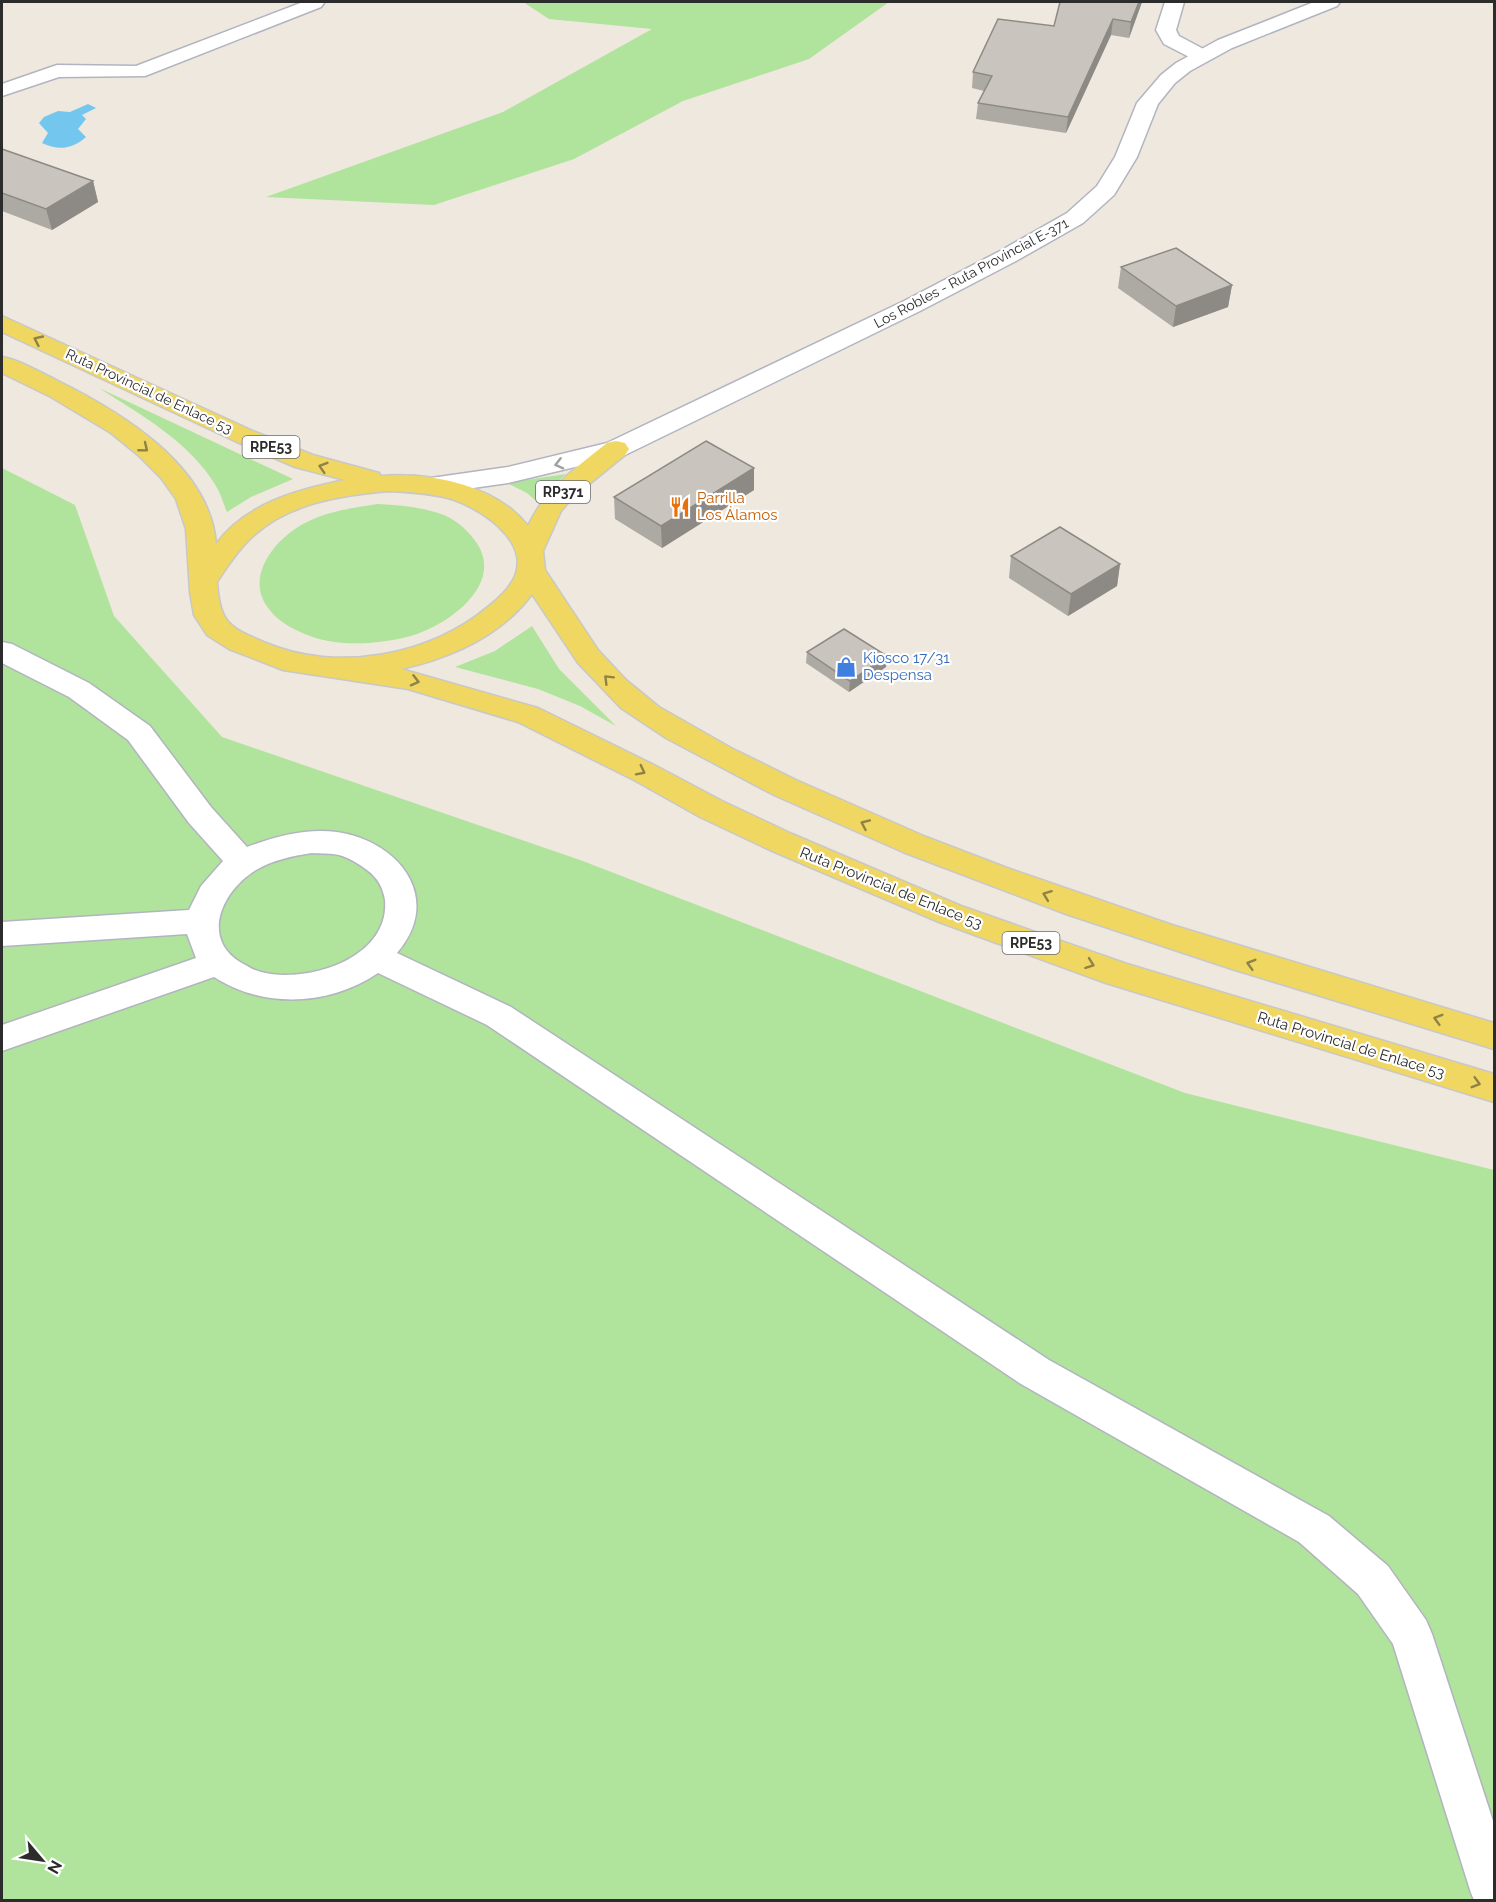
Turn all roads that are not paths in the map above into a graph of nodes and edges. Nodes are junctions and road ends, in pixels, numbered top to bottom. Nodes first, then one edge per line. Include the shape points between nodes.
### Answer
1 (1175, 2) edge
2 (1330, 2) edge
3 (315, 3) dead end
4 (1202, 56) junction
5 (2, 90) edge
6 (2, 323) edge
7 (2, 364) edge
8 (616, 449) junction
9 (401, 484) junction
10 (430, 486) junction
11 (530, 560) junction
12 (205, 580) junction
13 (2, 651) edge
14 (337, 668) junction
15 (243, 863) junction
16 (202, 921) junction
17 (2, 933) edge
18 (375, 957) junction
19 (218, 963) junction
20 (1494, 1036) edge
21 (2, 1038) edge
22 (1494, 1088) edge
23 (1494, 1893) edge

1 - 4 street via 1166,30 1171,40
2 - 4 street, Los Robles - Ruta Provincial E-371 / RP371
3 - 5 lane via 138,72 57,71
4 - 8 street, Los Robles - Ruta Provincial E-371 / RP371 via 1157,91 1116,176 1075,218 912,306
9 -> 6 main road, Ruta Provincial de Enlace 53 / RPE53 via 350,475 304,461
7 -> 12 main road, RPE53 via 97,413 165,466 189,495 201,530
8 -> 10 street, RP371 via 508,475
8 - 11 main road, RP371 via 563,492 549,509
9 - 10 main road, RPE53
9 - 12 main road, RPE53 via 324,492 261,517 237,535
10 - 11 main road, RPE53 via 481,501 503,515 520,531
11 - 14 main road, RPE53 via 518,593 479,630 417,656
20 -> 11 main road, RPE53 via 1239,960 1059,900 879,831 793,792 681,734 629,699 577,642
12 - 14 main road, RPE53 via 205,601 213,624 240,643 284,662
13 - 15 street via 79,690 139,733 200,815
14 -> 22 main road, Ruta Provincial de Enlace 53 / RPE53 via 410,680 528,715 741,823 950,914 1118,974
15 - 16 street via 222,880 208,899
15 - 18 street via 276,848 312,842 347,845 376,858 396,879 403,905 397,932
16 - 17 street
16 - 19 street via 202,936
18 - 19 street via 346,976 312,986 275,988 243,980
18 - 23 street via 500,1016 1035,1372 1314,1528 1373,1580 1411,1634
19 - 21 street

